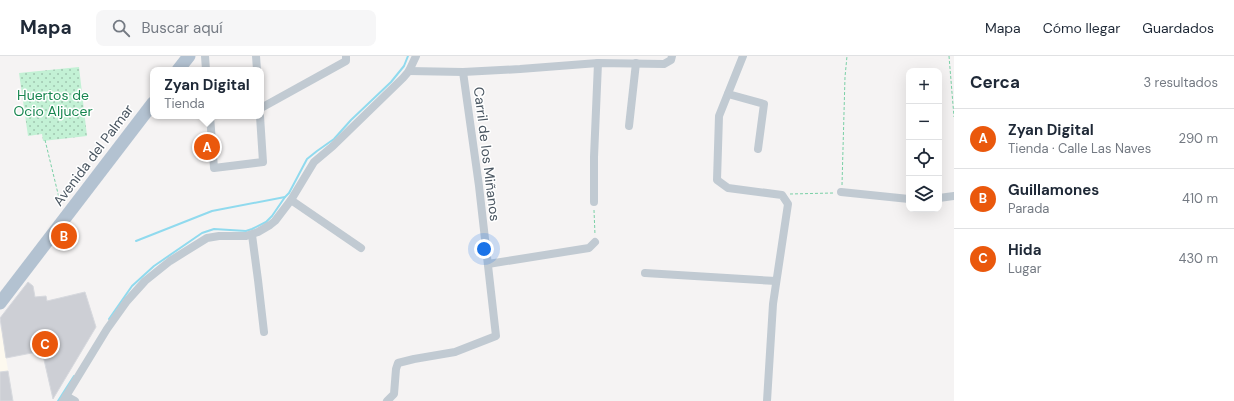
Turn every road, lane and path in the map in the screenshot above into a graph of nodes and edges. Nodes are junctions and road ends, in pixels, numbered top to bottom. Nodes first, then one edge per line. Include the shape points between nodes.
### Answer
1 (189, 56) edge
2 (205, 56) edge
3 (256, 56) edge
4 (346, 56) edge
5 (416, 56) edge
6 (672, 56) edge
7 (743, 56) edge
8 (847, 56) edge
9 (949, 56) edge
10 (598, 63) junction
11 (636, 63) junction
12 (180, 67) edge
13 (206, 67) edge
14 (257, 67) edge
15 (409, 71) junction
16 (463, 72) junction
17 (728, 94) junction
18 (264, 106) edge
19 (150, 107) edge
20 (954, 117) edge
21 (210, 119) edge
22 (260, 119) edge
23 (629, 126) dead end
24 (46, 140) dead end
25 (758, 149) dead end
26 (841, 192) junction
27 (782, 195) junction
28 (954, 196) edge
29 (942, 198) edge
30 (906, 199) edge
31 (291, 200) junction
32 (594, 202) joint
33 (64, 220) junction
34 (252, 234) junction
35 (595, 242) joint
36 (361, 248) dead end
37 (488, 264) junction
38 (645, 274) dead end
39 (776, 281) junction
40 (0, 303) edge
41 (264, 332) dead end
42 (65, 399) edge
43 (75, 401) edge
44 (387, 401) edge
45 (767, 401) edge

1 - 12 main road
2 - 13 street
3 - 14 street
4 - 18 street via 346,61
5 - 15 street
6 - 11 street via 671,60 664,64
7 - 17 street
8 - 26 path
9 - 20 path
10 - 11 street
10 - 16 street
10 - 32 street
11 - 23 street
15 - 16 street
15 - 31 street via 334,146 314,162
16 - 37 street, Carril de los Miñanos
17 - 25 street via 764,104
17 - 27 street via 719,116 717,180 728,188
19 - 33 main road, Avenida del Palmar
21 - 22 street via 214,168 263,162
24 - 33 path
26 - 27 path
26 - 30 street
27 - 39 street via 788,204
28 - 29 street
31 - 34 street via 275,221
31 - 36 street
32 - 35 path
33 - 40 main road, Avenida del Palmar
34 - 41 street
34 - 42 street via 207,238 152,274 113,319
35 - 37 street via 589,248
37 - 44 street, Carril de los Miñanos via 496,336 455,352 398,363 394,394
38 - 39 street
39 - 45 street
42 - 43 street

